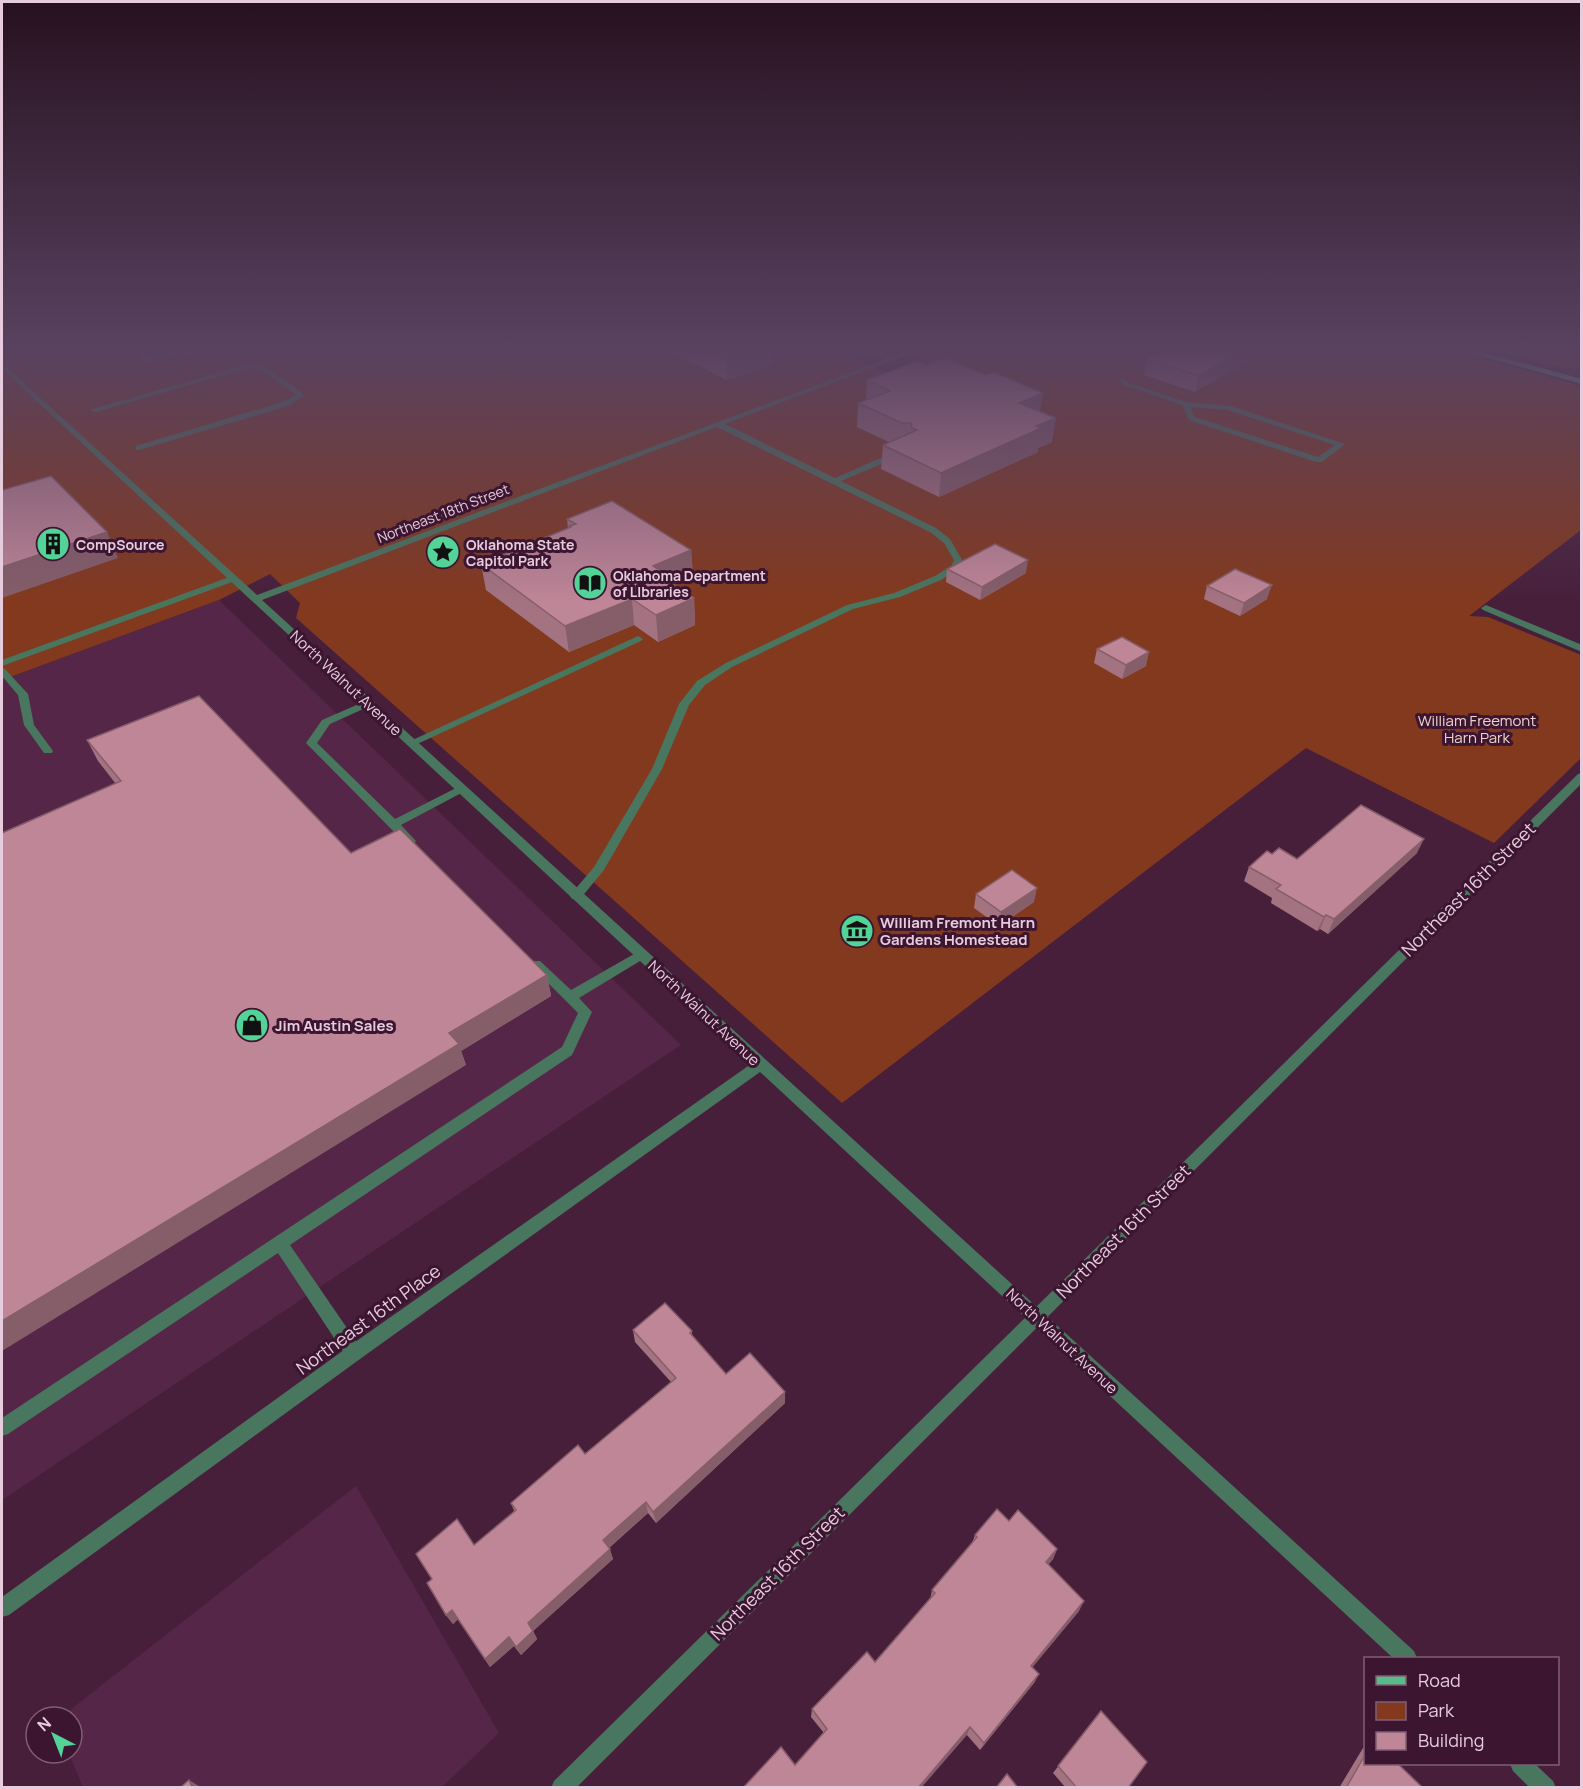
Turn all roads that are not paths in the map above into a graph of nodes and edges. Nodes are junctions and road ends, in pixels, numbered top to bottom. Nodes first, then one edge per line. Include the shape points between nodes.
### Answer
1 (77, 435) edge
2 (179, 435) edge
3 (688, 435) edge
4 (741, 435) edge
5 (1245, 435) edge
6 (1314, 435) edge
7 (139, 448) dead end
8 (904, 451) edge
9 (833, 482) junction
10 (232, 579) junction
11 (255, 599) junction
12 (1486, 608) dead end
13 (638, 639) dead end
14 (1581, 649) edge
15 (2, 663) edge
16 (2, 671) edge
17 (368, 703) junction
18 (411, 743) junction
19 (48, 751) dead end
20 (1581, 776) edge
21 (462, 790) junction
22 (394, 824) junction
23 (419, 849) edge
24 (576, 896) junction
25 (640, 955) junction
26 (528, 956) edge
27 (569, 998) junction
28 (760, 1065) junction
29 (280, 1243) junction
30 (1036, 1317) junction
31 (354, 1353) junction
32 (2, 1428) edge
33 (2, 1608) edge
34 (1405, 1657) edge
35 (1521, 1765) edge
36 (561, 1788) edge
37 (1546, 1788) edge

1 - 10 street, North Walnut Avenue
2 - 7 street
3 - 11 street, Northeast 18th Street
4 - 9 street
5 - 6 street via 1319,460 1341,444
8 - 9 street
9 - 24 street via 941,536 955,552 955,567 921,585 821,620 701,683 684,704 652,779 598,870
10 - 11 street, North Walnut Avenue
10 - 15 street
11 - 17 street, North Walnut Avenue
12 - 14 street
13 - 18 street
16 - 19 street via 23,694 29,725
17 - 18 street, North Walnut Avenue
17 - 22 street via 326,722 311,743
18 - 21 street, North Walnut Avenue
20 - 30 street, Northeast 16th Street
21 - 22 street
21 - 24 street, North Walnut Avenue
22 - 23 street
24 - 25 street, North Walnut Avenue
25 - 27 street
25 - 28 street, North Walnut Avenue
26 - 27 street
27 - 29 street via 585,1012 567,1051
28 - 30 street, North Walnut Avenue
28 - 31 street, Northeast 16th Place
29 - 31 street
29 - 32 street
30 - 34 street, North Walnut Avenue
30 - 36 street, Northeast 16th Street
31 - 33 street, Northeast 16th Place
35 - 37 street

